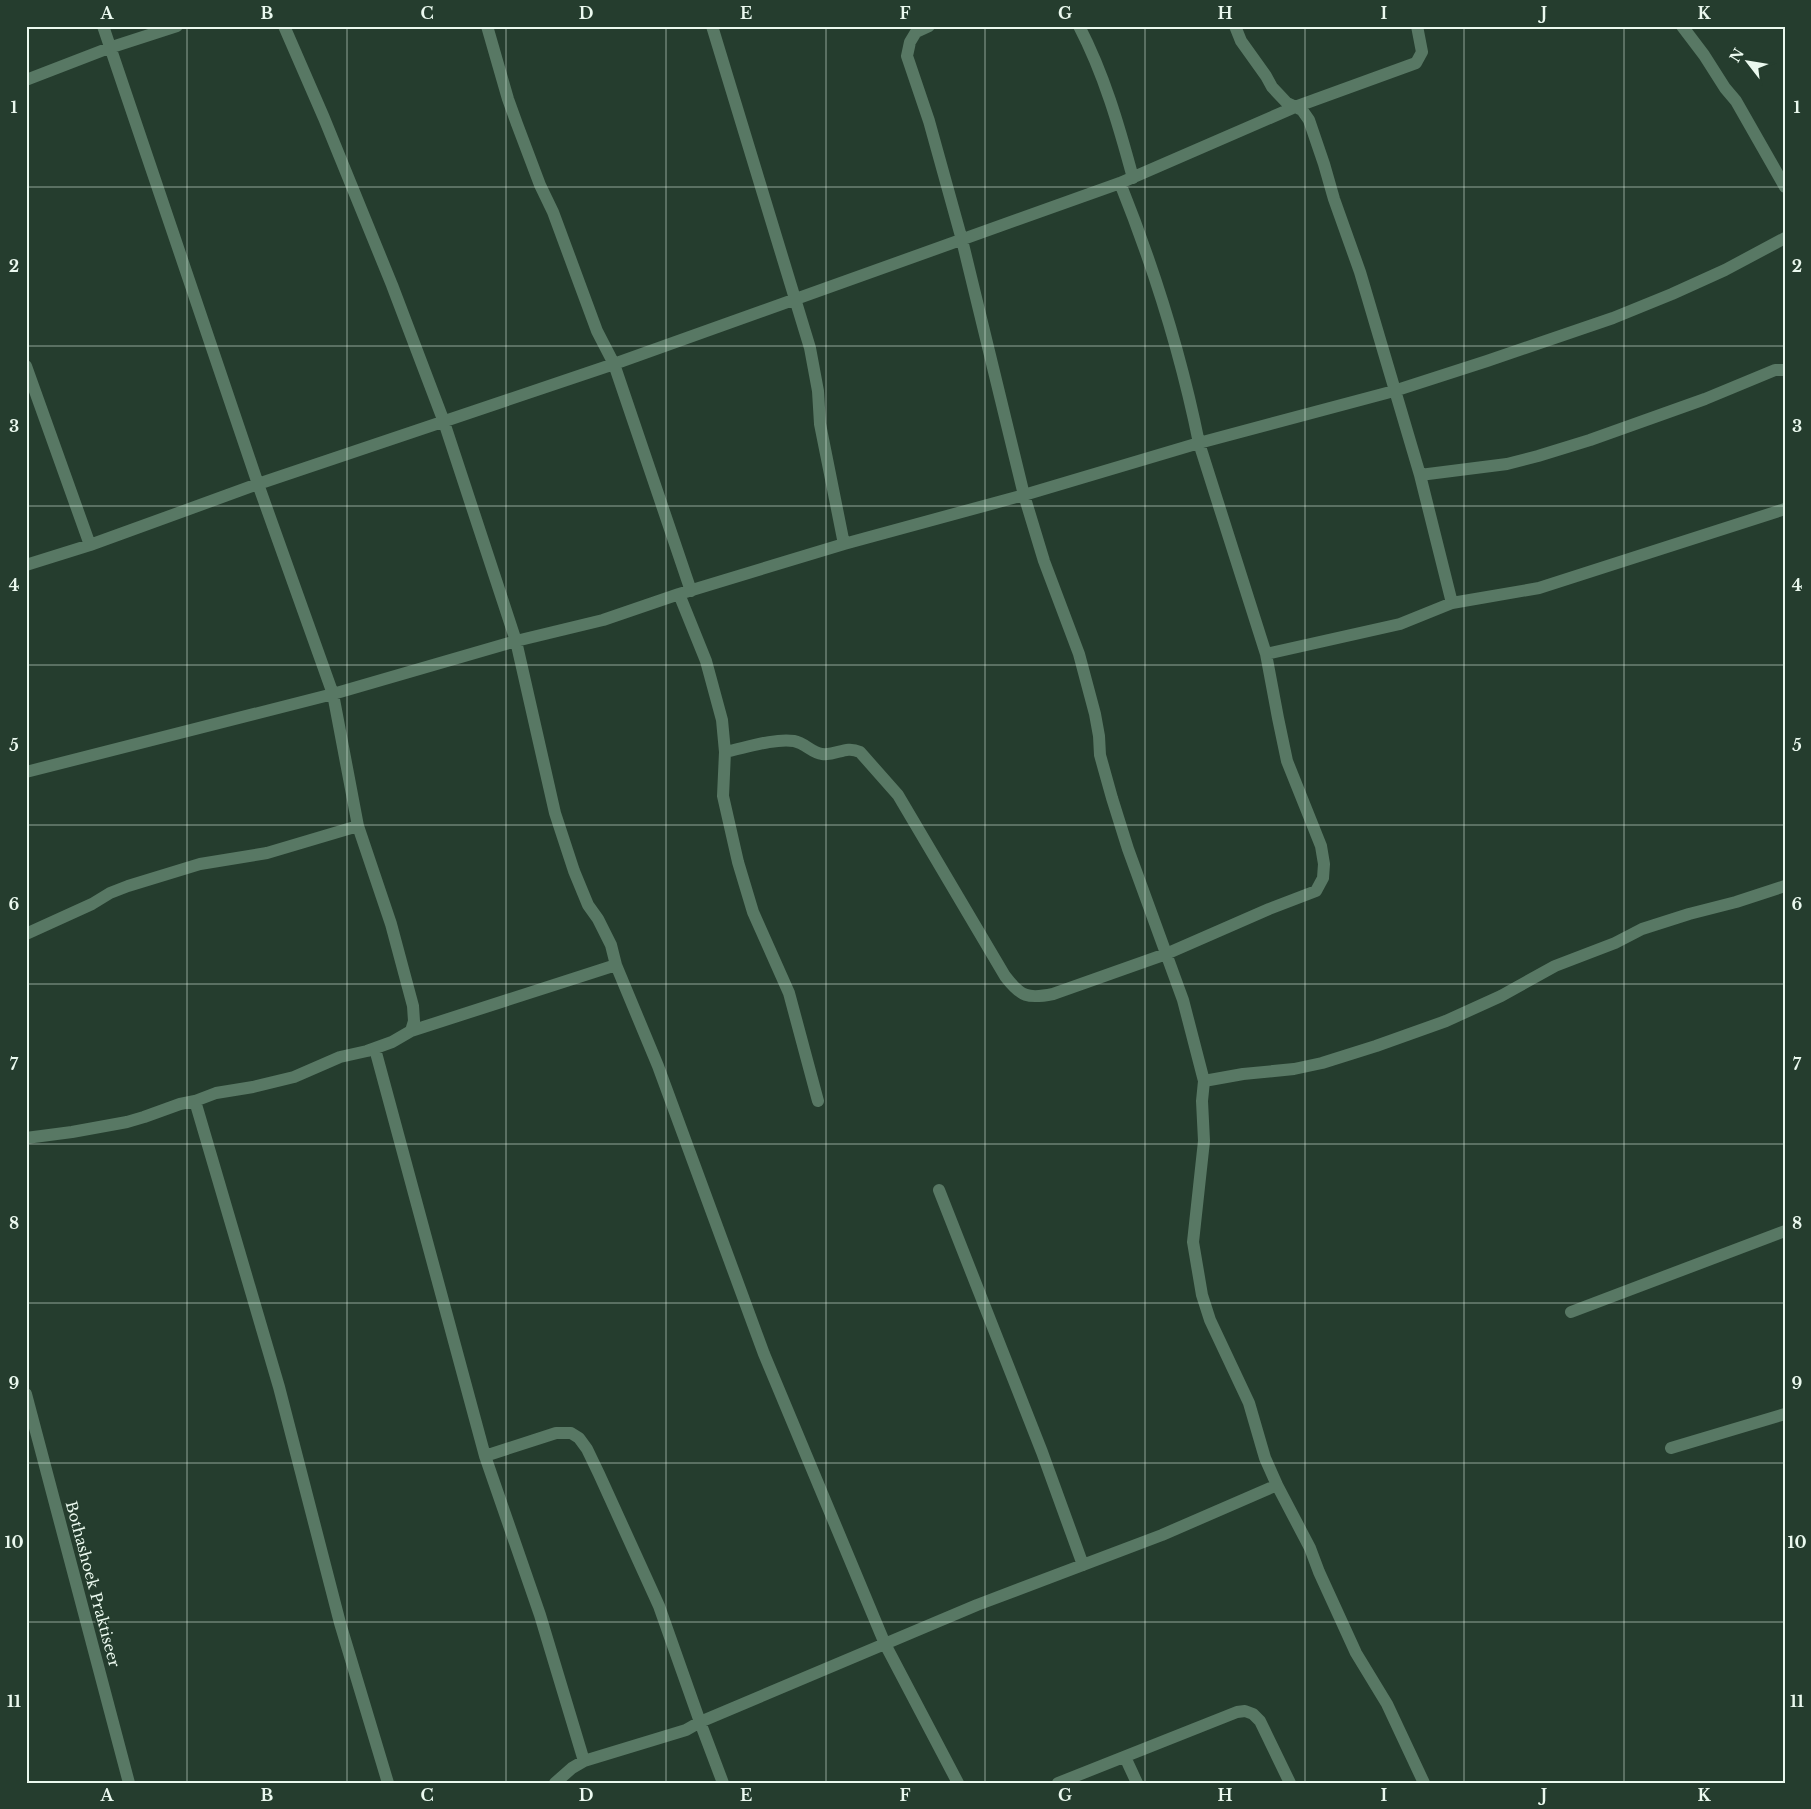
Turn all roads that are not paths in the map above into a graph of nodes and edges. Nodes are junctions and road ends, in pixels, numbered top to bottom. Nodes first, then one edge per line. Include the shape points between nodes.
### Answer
1 (102, 26) edge
2 (177, 26) edge
3 (284, 26) edge
4 (487, 26) edge
5 (712, 26) edge
6 (929, 26) edge
7 (1079, 26) edge
8 (1235, 26) edge
9 (1417, 26) edge
10 (1682, 26) edge
11 (109, 48) junction
12 (26, 80) edge
13 (1295, 107) junction
14 (1133, 178) junction
15 (1120, 183) junction
16 (1785, 187) edge
17 (1785, 238) edge
18 (962, 240) junction
19 (796, 298) junction
20 (614, 364) junction
21 (26, 366) edge
22 (1785, 370) edge
23 (1394, 391) junction
24 (444, 422) junction
25 (1200, 443) junction
26 (1420, 475) junction
27 (258, 484) junction
28 (1024, 495) junction
29 (1785, 509) edge
30 (844, 544) junction
31 (90, 545) junction
32 (26, 565) edge
33 (685, 593) junction
34 (1452, 604) junction
35 (516, 641) junction
36 (1266, 654) junction
37 (333, 694) junction
38 (725, 752) junction
39 (26, 772) edge
40 (358, 826) junction
41 (1785, 886) edge
42 (26, 934) edge
43 (1166, 954) junction
44 (616, 965) junction
45 (411, 1031) junction
46 (375, 1049) junction
47 (1204, 1080) junction
48 (195, 1101) junction
49 (818, 1101) dead end
50 (26, 1138) edge
51 (939, 1190) dead end
52 (1785, 1231) edge
53 (1571, 1312) dead end
54 (26, 1394) edge
55 (1785, 1414) edge
56 (1671, 1448) dead end
57 (485, 1456) junction
58 (1277, 1485) junction
59 (1083, 1565) junction
60 (885, 1644) junction
61 (700, 1722) junction
62 (1125, 1757) junction
63 (584, 1761) junction
64 (129, 1783) edge
65 (388, 1783) edge
66 (555, 1783) edge
67 (723, 1783) edge
68 (958, 1783) edge
69 (1058, 1783) edge
70 (1137, 1783) edge
71 (1290, 1783) edge
72 (1424, 1783) edge

1 - 11 street
2 - 11 street
3 - 24 street via 389,276
4 - 20 street via 517,124 597,331
5 - 19 street
6 - 18 street via 916,32 907,56
7 - 14 street via 1119,126
8 - 13 street via 1241,42 1272,87
9 - 13 street via 1422,52 1416,63
10 - 16 street via 1750,122
11 - 12 street
11 - 27 street
13 - 14 street
13 - 23 street via 1302,110 1309,120 1318,144
14 - 15 street
15 - 18 street
15 - 25 street via 1171,328
17 - 23 street via 1725,270 1613,318
18 - 19 street
18 - 28 street
19 - 20 street
19 - 30 street via 810,348 820,424
20 - 24 street
20 - 33 street
21 - 31 street
22 - 26 street via 1775,370 1696,402 1538,456 1507,464
23 - 25 street
23 - 26 street
24 - 27 street
24 - 35 street
25 - 28 street
25 - 36 street
26 - 34 street
27 - 31 street
27 - 37 street
28 - 30 street
28 - 43 street via 1044,561 1079,654 1095,714 1100,755 1128,849
29 - 34 street via 1539,588
30 - 33 street
31 - 32 street
33 - 35 street via 603,620
33 - 38 street via 715,692
34 - 36 street via 1400,624
35 - 37 street
35 - 44 street via 555,813 574,871 588,904 605,931
36 - 43 street via 1287,761 1321,846 1323,878 1316,891
37 - 39 street
37 - 40 street
38 - 43 street via 782,740 796,741 821,754 853,748 860,752 898,795 1005,976 1016,990 1026,996 1053,994
38 - 49 street via 723,796 738,862 753,912 789,993
40 - 42 street via 267,853 200,864 128,886
40 - 45 street via 403,964 413,1006
41 - 47 street via 1642,929 1555,966 1446,1021 1376,1046 1306,1067
43 - 47 street via 1183,1000
44 - 45 street
44 - 60 street via 658,1066 764,1354
45 - 46 street
46 - 48 street via 340,1057 294,1077 216,1092
46 - 57 street
47 - 58 street via 1204,1141 1193,1242 1202,1295 1210,1320 1249,1403 1265,1458
48 - 50 street via 127,1122
48 - 65 street via 279,1387 340,1623
51 - 59 street
52 - 53 street
54 - 64 street, Bothashoek Praktiseer
55 - 56 street
57 - 61 street via 556,1433 572,1433 578,1438 595,1466 659,1606
57 - 63 street via 540,1615
58 - 59 street
58 - 72 street via 1310,1548 1356,1653 1387,1704
59 - 60 street
60 - 61 street
60 - 68 street
61 - 63 street via 686,1730
61 - 67 street
62 - 69 street
62 - 70 street
62 - 71 street via 1245,1711 1260,1721
63 - 66 street

